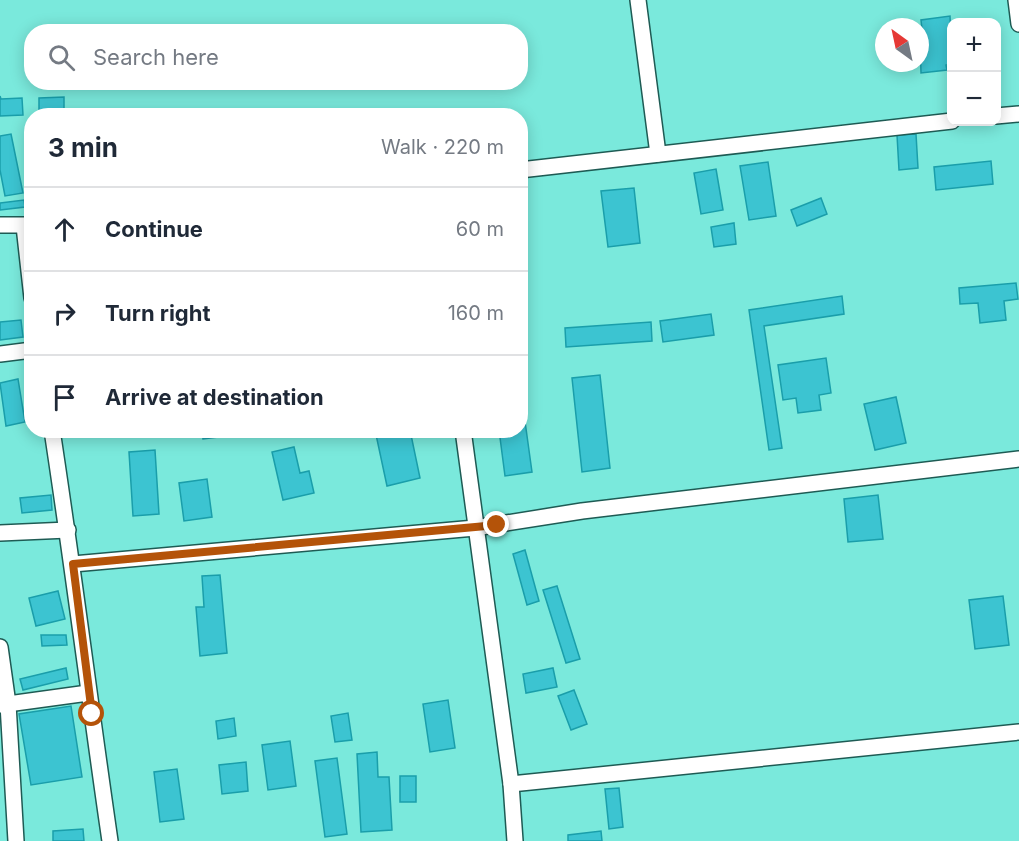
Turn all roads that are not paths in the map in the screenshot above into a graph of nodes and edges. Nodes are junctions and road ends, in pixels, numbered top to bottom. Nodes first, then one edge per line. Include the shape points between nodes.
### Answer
1 (638, 0) edge
2 (1016, 0) edge
3 (1019, 24) edge
4 (1019, 114) edge
5 (1001, 116) edge
6 (947, 121) edge
7 (658, 154) junction
8 (528, 169) edge
9 (0, 225) edge
10 (24, 226) edge
11 (24, 351) edge
12 (0, 354) edge
13 (53, 438) edge
14 (464, 438) edge
15 (1019, 459) edge
16 (475, 528) junction
17 (68, 530) junction
18 (0, 533) edge
19 (73, 564) junction
20 (0, 647) edge
21 (88, 693) junction
22 (4, 704) edge
23 (1019, 732) edge
24 (511, 784) junction
25 (16, 841) edge
26 (110, 841) edge
27 (515, 841) edge

1 - 7 street
2 - 3 street
4 - 5 street
6 - 7 street
7 - 8 street
9 - 10 street
11 - 12 street
13 - 17 street
14 - 16 street
15 - 16 street
16 - 19 street
16 - 24 street
17 - 18 street
17 - 19 street
19 - 21 street
20 - 22 street
21 - 22 street
21 - 26 street
22 - 25 street
23 - 24 street
24 - 27 street

